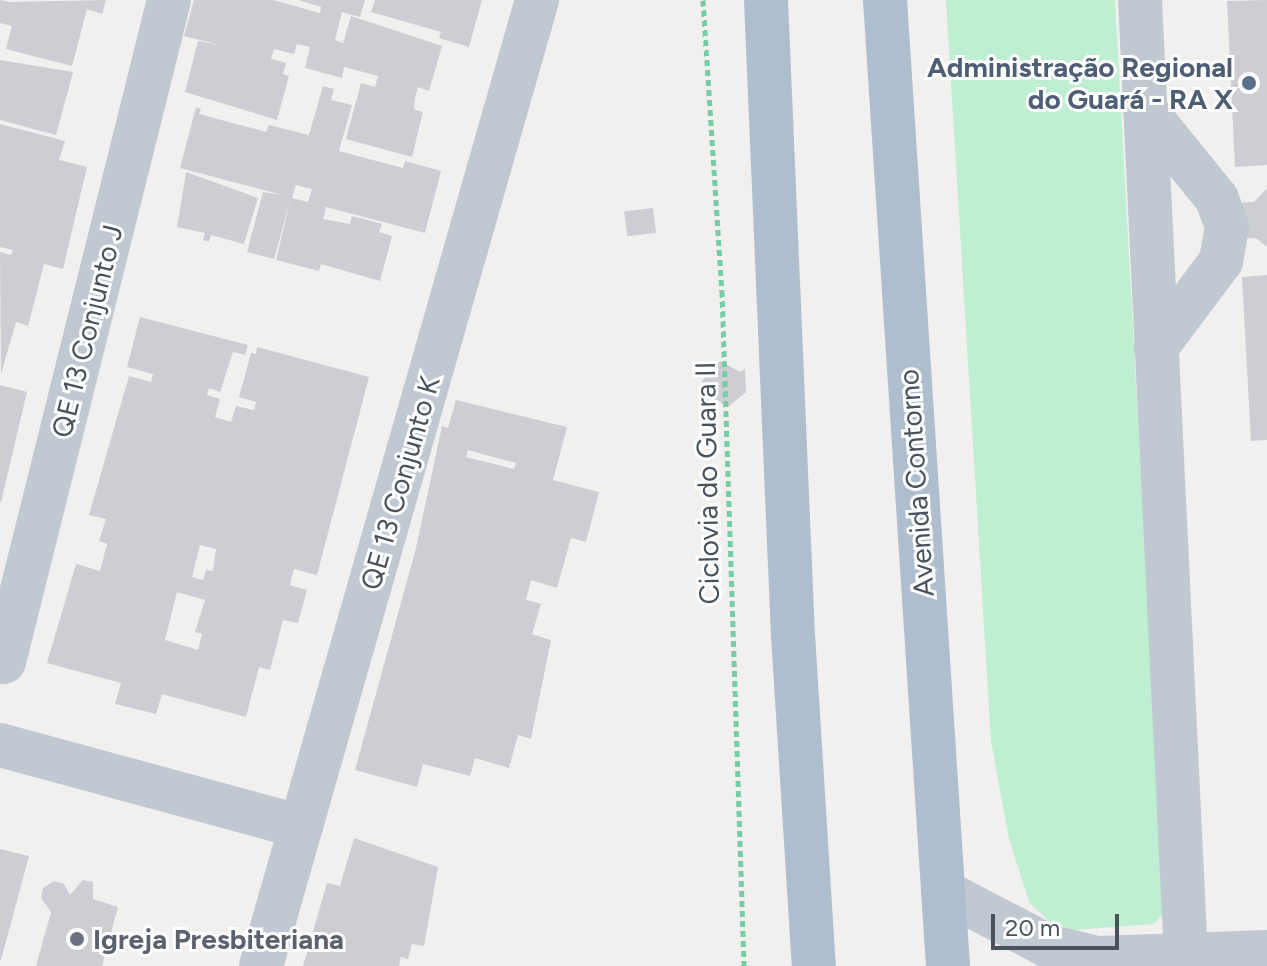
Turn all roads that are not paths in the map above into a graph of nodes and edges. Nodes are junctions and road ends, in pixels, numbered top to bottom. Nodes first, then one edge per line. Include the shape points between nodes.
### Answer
1 (169, 0) edge
2 (537, 0) edge
3 (766, 0) edge
4 (885, 0) edge
5 (1140, 0) edge
6 (1145, 110) junction
7 (1156, 348) junction
8 (4, 662) dead end
9 (0, 745) edge
10 (301, 827) junction
11 (943, 891) junction
12 (1267, 952) edge
13 (1186, 957) junction
14 (1093, 962) edge
15 (261, 966) edge
16 (814, 966) edge
17 (948, 966) edge

1 - 8 street, QE 13 Conjunto J
2 - 10 street, QE 13 Conjunto K
3 - 16 main road via 793,635
4 - 11 main road, Avenida Contorno
5 - 6 street
6 - 7 street
6 - 7 street via 1217,199 1227,227 1221,261
7 - 13 street
9 - 10 street
10 - 15 street, QE 13 Conjunto K
11 - 14 street via 1048,946
11 - 17 main road, Avenida Contorno
12 - 13 street
13 - 14 street

